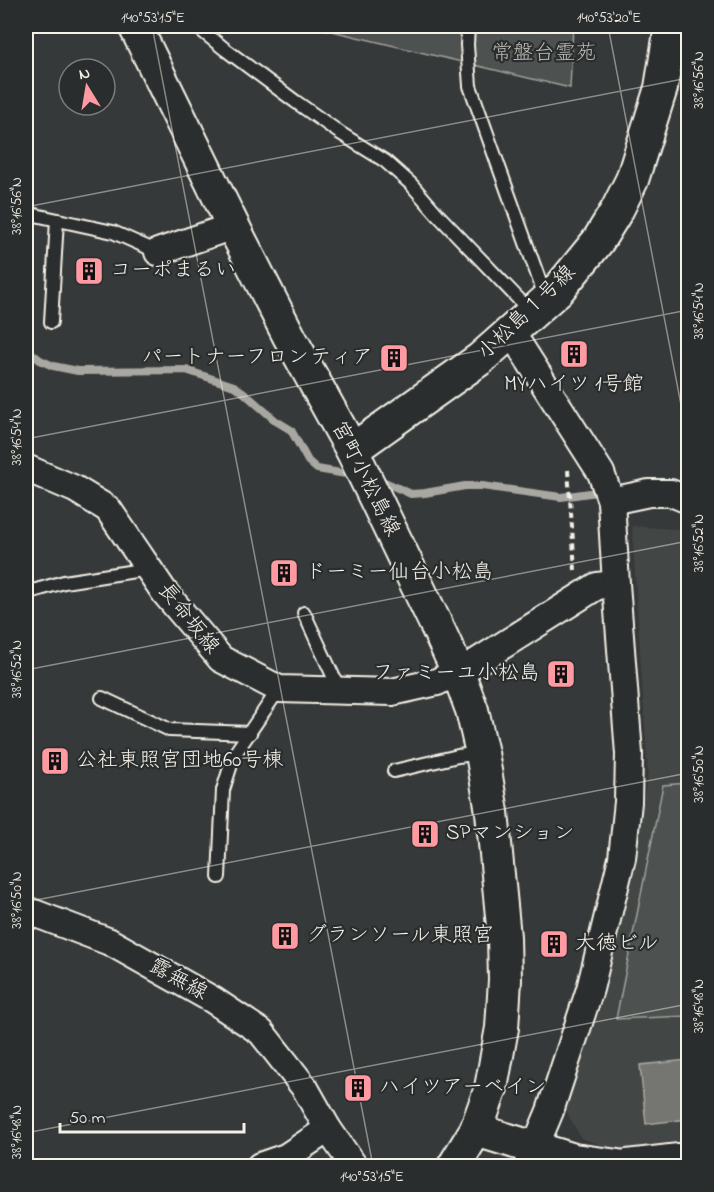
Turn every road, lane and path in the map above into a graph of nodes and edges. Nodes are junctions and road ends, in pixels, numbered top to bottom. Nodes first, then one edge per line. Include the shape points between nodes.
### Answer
1 (135, 26) edge
2 (196, 26) edge
3 (468, 26) edge
4 (671, 26) edge
5 (26, 213) edge
6 (57, 220) junction
7 (233, 226) junction
8 (158, 252) joint
9 (530, 315) junction
10 (51, 322) dead end
11 (352, 450) junction
12 (26, 468) edge
13 (570, 489) dead end
14 (688, 500) edge
15 (611, 501) junction
16 (148, 569) junction
17 (615, 584) junction
18 (26, 593) edge
19 (569, 604) junction
20 (304, 614) dead end
21 (458, 672) junction
22 (279, 689) junction
23 (340, 691) junction
24 (102, 698) dead end
25 (250, 733) junction
26 (482, 753) junction
27 (394, 771) dead end
28 (219, 877) dead end
29 (26, 910) edge
30 (328, 1129) junction
31 (476, 1130) junction
32 (531, 1158) edge
33 (688, 1159) edge
34 (574, 1163) edge
35 (260, 1167) edge
36 (354, 1167) edge
37 (454, 1167) edge
38 (618, 1167) edge
39 (627, 1167) edge

1 - 7 street, 宮町小松島線
2 - 9 lane via 296,102 385,161 411,184
3 - 9 lane via 470,86
4 - 9 street, 小松島１号線 via 661,88 632,180 598,241 558,290
5 - 6 lane
6 - 8 lane via 112,232
6 - 10 lane
7 - 8 street
7 - 11 street, 宮町小松島線
9 - 11 street, 小松島１号線 via 480,359
9 - 15 street
11 - 21 street, 宮町小松島線
12 - 16 street, 長命坂線 via 75,489 108,509
13 - 19 path via 575,568
14 - 15 street via 671,493 649,493
15 - 17 street
16 - 18 lane via 64,582
16 - 22 street, 長命坂線 via 220,659
17 - 19 street, 長命坂線 via 597,586
17 - 32 street via 629,754 622,858 590,989
19 - 21 street, 長命坂線
20 - 23 lane
21 - 23 street, 長命坂線 via 438,682 392,692
21 - 26 street, 宮町小松島線
22 - 23 street, 長命坂線
22 - 25 lane
24 - 25 lane via 170,730
25 - 28 lane via 234,755 223,790
26 - 27 lane
26 - 31 street, 宮町小松島線 via 499,880 505,980 491,1088
29 - 30 street, 露無線 via 110,942 261,1032 306,1088
30 - 35 street via 286,1157
30 - 36 street, 露無線
31 - 32 street
31 - 37 street, 宮町小松島線
32 - 34 street
33 - 39 street
34 - 38 street

